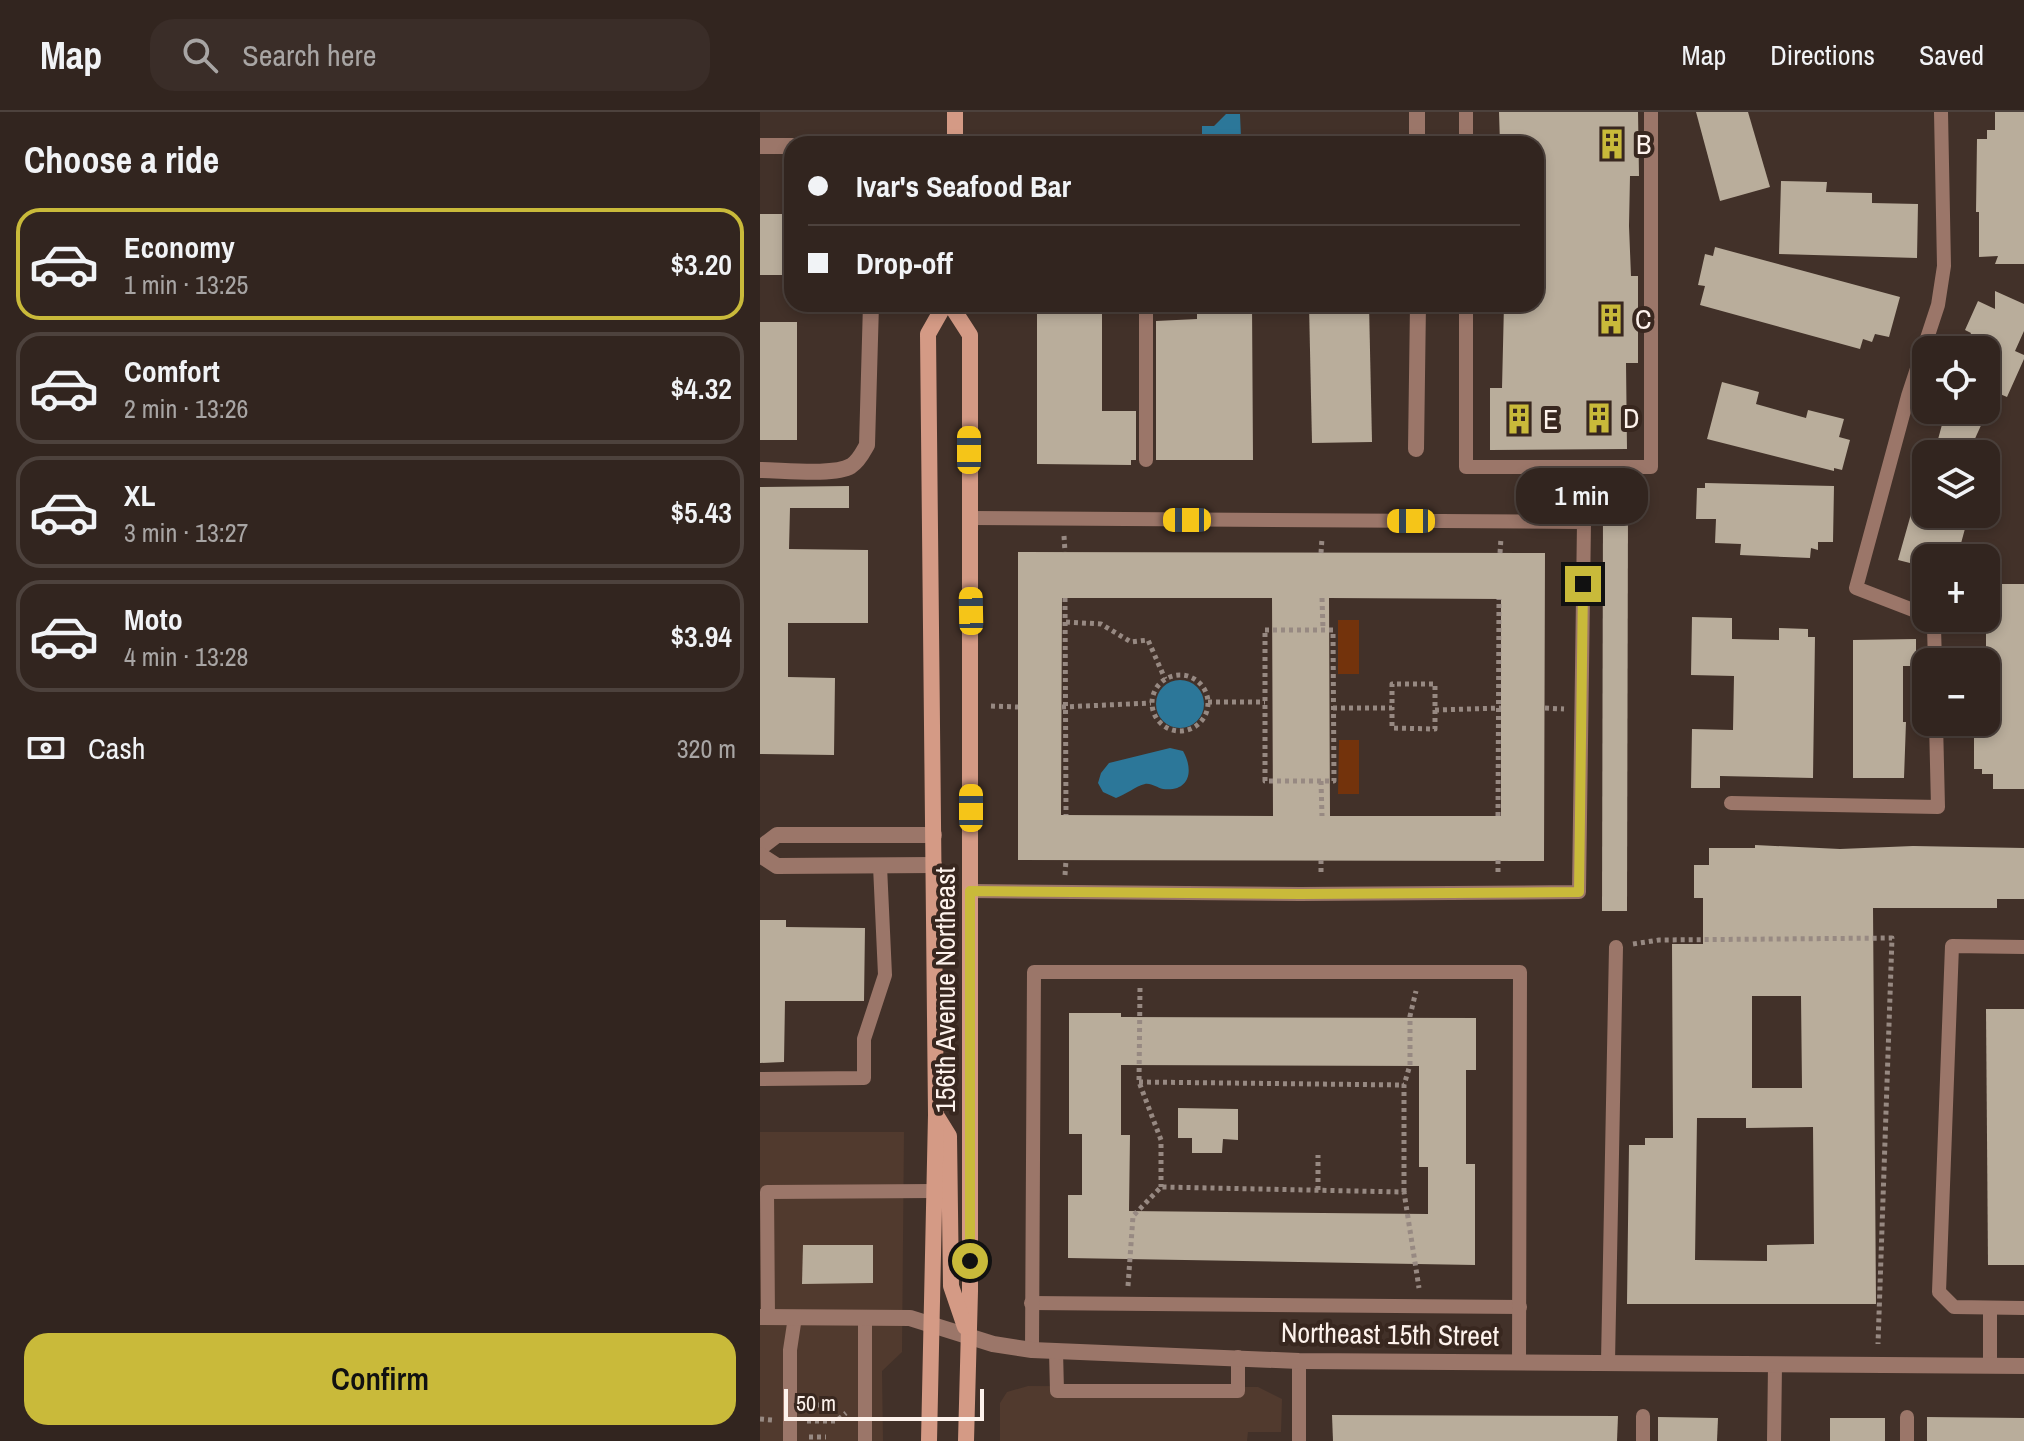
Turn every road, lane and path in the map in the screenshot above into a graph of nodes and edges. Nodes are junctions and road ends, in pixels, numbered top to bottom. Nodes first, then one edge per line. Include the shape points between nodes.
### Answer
1 (955, 112) edge
2 (1417, 112) edge
3 (1466, 112) edge
4 (1651, 112) edge
5 (1941, 112) edge
6 (955, 136) edge
7 (1417, 136) edge
8 (1466, 136) edge
9 (760, 146) edge
10 (784, 146) edge
11 (871, 312) edge
12 (943, 312) edge
13 (954, 312) edge
14 (1146, 312) edge
15 (1418, 312) edge
16 (1466, 312) edge
17 (1416, 449) dead end
18 (1146, 460) dead end
19 (760, 470) edge
20 (970, 518) junction
21 (1065, 598) dead end
22 (1322, 598) dead end
23 (1499, 599) dead end
24 (1912, 611) edge
25 (1066, 622) junction
26 (1323, 630) junction
27 (1165, 679) junction
28 (1208, 702) junction
29 (1265, 702) junction
30 (1151, 703) junction
31 (991, 706) dead end
32 (1018, 707) dead end
33 (1064, 707) junction
34 (1333, 708) junction
35 (1392, 708) junction
36 (1499, 708) junction
37 (1435, 710) junction
38 (1936, 736) edge
39 (1321, 781) junction
40 (1731, 803) dead end
41 (1066, 815) dead end
42 (1322, 816) dead end
43 (1498, 816) dead end
44 (934, 835) junction
45 (760, 848) edge
46 (760, 855) edge
47 (934, 865) junction
48 (880, 866) junction
49 (970, 891) junction
50 (1616, 947) joint
51 (2024, 947) edge
52 (1422, 970) junction
53 (1140, 972) junction
54 (760, 1079) edge
55 (1139, 1082) junction
56 (1404, 1085) junction
57 (936, 1115) junction
58 (1318, 1155) dead end
59 (1161, 1187) junction
60 (1318, 1190) junction
61 (935, 1191) junction
62 (1404, 1192) junction
63 (1031, 1303) junction
64 (1127, 1303) junction
65 (1421, 1306) junction
66 (1520, 1307) junction
67 (1990, 1308) junction
68 (2024, 1308) edge
69 (764, 1317) edge
70 (795, 1317) junction
71 (865, 1317) junction
72 (932, 1325) junction
73 (968, 1336) junction
74 (1878, 1344) dead end
75 (1032, 1350) junction
76 (1056, 1351) junction
77 (1238, 1357) junction
78 (1299, 1361) junction
79 (1519, 1362) junction
80 (1608, 1362) junction
81 (1775, 1365) junction
82 (1990, 1366) junction
83 (2024, 1366) edge
84 (805, 1405) dead end
85 (826, 1405) dead end
86 (1643, 1416) dead end
87 (1907, 1417) dead end
88 (760, 1419) edge
89 (773, 1420) dead end
90 (806, 1420) dead end
91 (836, 1421) dead end
92 (805, 1437) dead end
93 (826, 1437) dead end
94 (790, 1441) edge
95 (865, 1441) edge
96 (929, 1441) edge
97 (966, 1441) edge
98 (1299, 1441) edge
99 (1643, 1441) edge
100 (1774, 1441) edge
101 (1907, 1441) edge

1 - 6 main road
2 - 7 street
3 - 8 lane
4 - 16 lane via 1651,467 1466,467
5 - 24 lane via 1944,266 1938,305 1856,588
9 - 10 street
11 - 19 street via 867,445 859,459 836,470
12 - 44 main road, 156th Avenue Northeast via 928,334
13 - 20 main road, 156th Avenue Northeast via 970,335
14 - 18 lane
15 - 17 street
20 - 49 main road, 156th Avenue Northeast
20 - 49 lane via 1584,522 1579,892
21 - 25 path
22 - 26 path
23 - 36 path
25 - 27 path via 1101,624 1131,642 1148,640
25 - 33 path
26 - 29 path via 1265,630
26 - 34 path via 1333,630
27 - 28 path via 1193,678
27 - 30 path
28 - 29 path
28 - 30 path via 1204,719 1180,732 1156,720
29 - 39 path via 1265,781
30 - 33 path
31 - 32 path
33 - 41 path
34 - 35 path
34 - 39 path via 1334,781
35 - 37 path via 1392,728 1435,729
35 - 37 path via 1392,684 1435,684
36 - 37 path
36 - 43 path
38 - 40 lane via 1938,807
39 - 42 path
44 - 45 street via 777,835
44 - 47 main road, 156th Avenue Northeast
46 - 48 street via 777,866
47 - 48 street
47 - 57 main road, 156th Avenue Northeast
48 - 54 lane via 885,975 864,1039 864,1078
49 - 73 main road, 156th Avenue Northeast
50 - 74 path via 1659,940 1892,938
50 - 80 lane
51 - 67 lane via 1952,946 1939,1292 1954,1307
52 - 53 lane
52 - 56 path via 1410,1016 1410,1065
52 - 66 lane via 1520,972
53 - 55 path
53 - 63 lane via 1034,972
55 - 56 path
55 - 59 path via 1161,1140
56 - 62 path
57 - 61 main road, 156th Avenue Northeast
57 - 73 main road via 949,1136 951,1286
58 - 60 path
59 - 60 path
59 - 64 path via 1133,1216
60 - 62 path
61 - 69 lane via 767,1192
61 - 72 main road, 156th Avenue Northeast
62 - 65 path
63 - 64 lane
63 - 75 lane
64 - 65 lane
65 - 66 lane
66 - 79 lane
67 - 68 lane
67 - 82 lane
69 - 70 street, Northeast 15th Street
70 - 71 street, Northeast 15th Street
70 - 94 lane
71 - 72 street, Northeast 15th Street via 910,1318
71 - 95 lane
72 - 73 street, Northeast 15th Street
72 - 96 main road, 156th Avenue Northeast
73 - 75 street, Northeast 15th Street
73 - 97 main road, 156th Avenue Northeast
75 - 76 street, Northeast 15th Street
76 - 77 street, Northeast 15th Street
76 - 77 lane via 1057,1391 1238,1391
77 - 78 street, Northeast 15th Street
78 - 79 street, Northeast 15th Street
78 - 98 lane
79 - 80 street, Northeast 15th Street
80 - 81 street, Northeast 15th Street
81 - 82 street, Northeast 15th Street
81 - 100 lane
82 - 83 street, Northeast 15th Street
84 - 85 path
86 - 99 lane
87 - 101 lane
88 - 89 path
90 - 91 path
92 - 93 path

